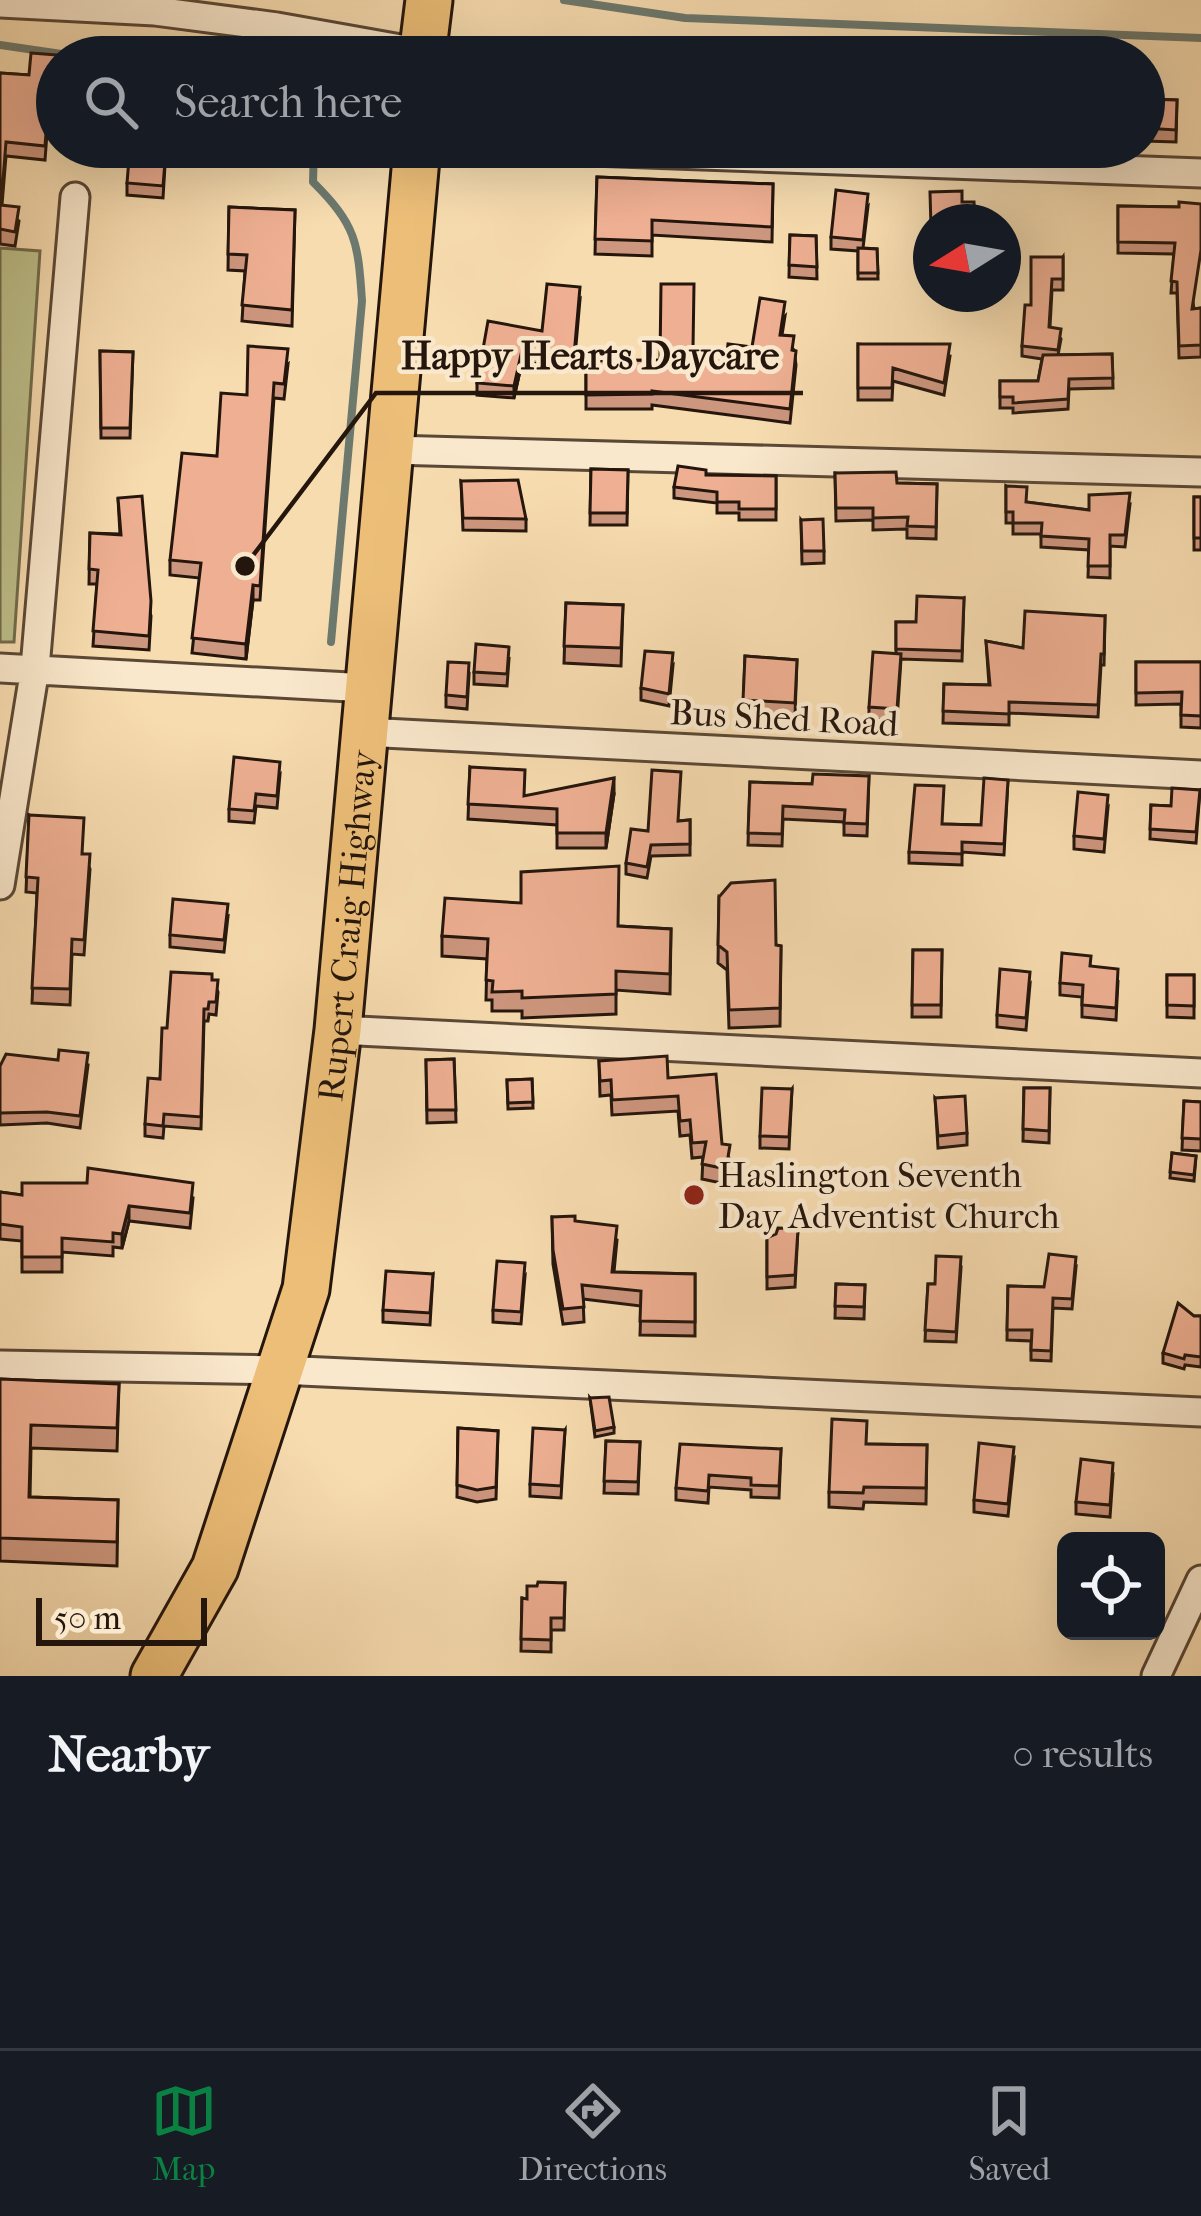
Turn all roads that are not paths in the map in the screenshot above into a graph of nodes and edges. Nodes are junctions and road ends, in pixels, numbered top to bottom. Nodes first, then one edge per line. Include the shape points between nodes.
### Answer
1 (0, 3) edge
2 (426, 30) edge
3 (415, 168) edge
4 (1063, 168) edge
5 (1201, 173) edge
6 (75, 196) dead end
7 (391, 450) junction
8 (1201, 472) edge
9 (0, 668) edge
10 (35, 668) junction
11 (366, 710) junction
12 (1201, 775) edge
13 (0, 885) edge
14 (338, 1030) junction
15 (1201, 1073) edge
16 (0, 1365) edge
17 (279, 1370) junction
18 (1201, 1412) edge
19 (1201, 1580) edge
20 (154, 1676) edge
21 (1156, 1676) edge

1 - 2 street via 277,27
3 - 7 main road, Rupert Craig Highway
4 - 5 street
6 - 10 street
7 - 8 street
7 - 11 main road, Rupert Craig Highway
9 - 10 street, Bus Shed Road
10 - 11 street, Bus Shed Road
10 - 13 street
11 - 12 street, Bus Shed Road
11 - 14 main road, Rupert Craig Highway
14 - 15 street
14 - 17 main road, Rupert Craig Highway via 306,1289
16 - 17 street
17 - 18 street
17 - 20 main road, Rupert Craig Highway via 215,1568
19 - 21 street

